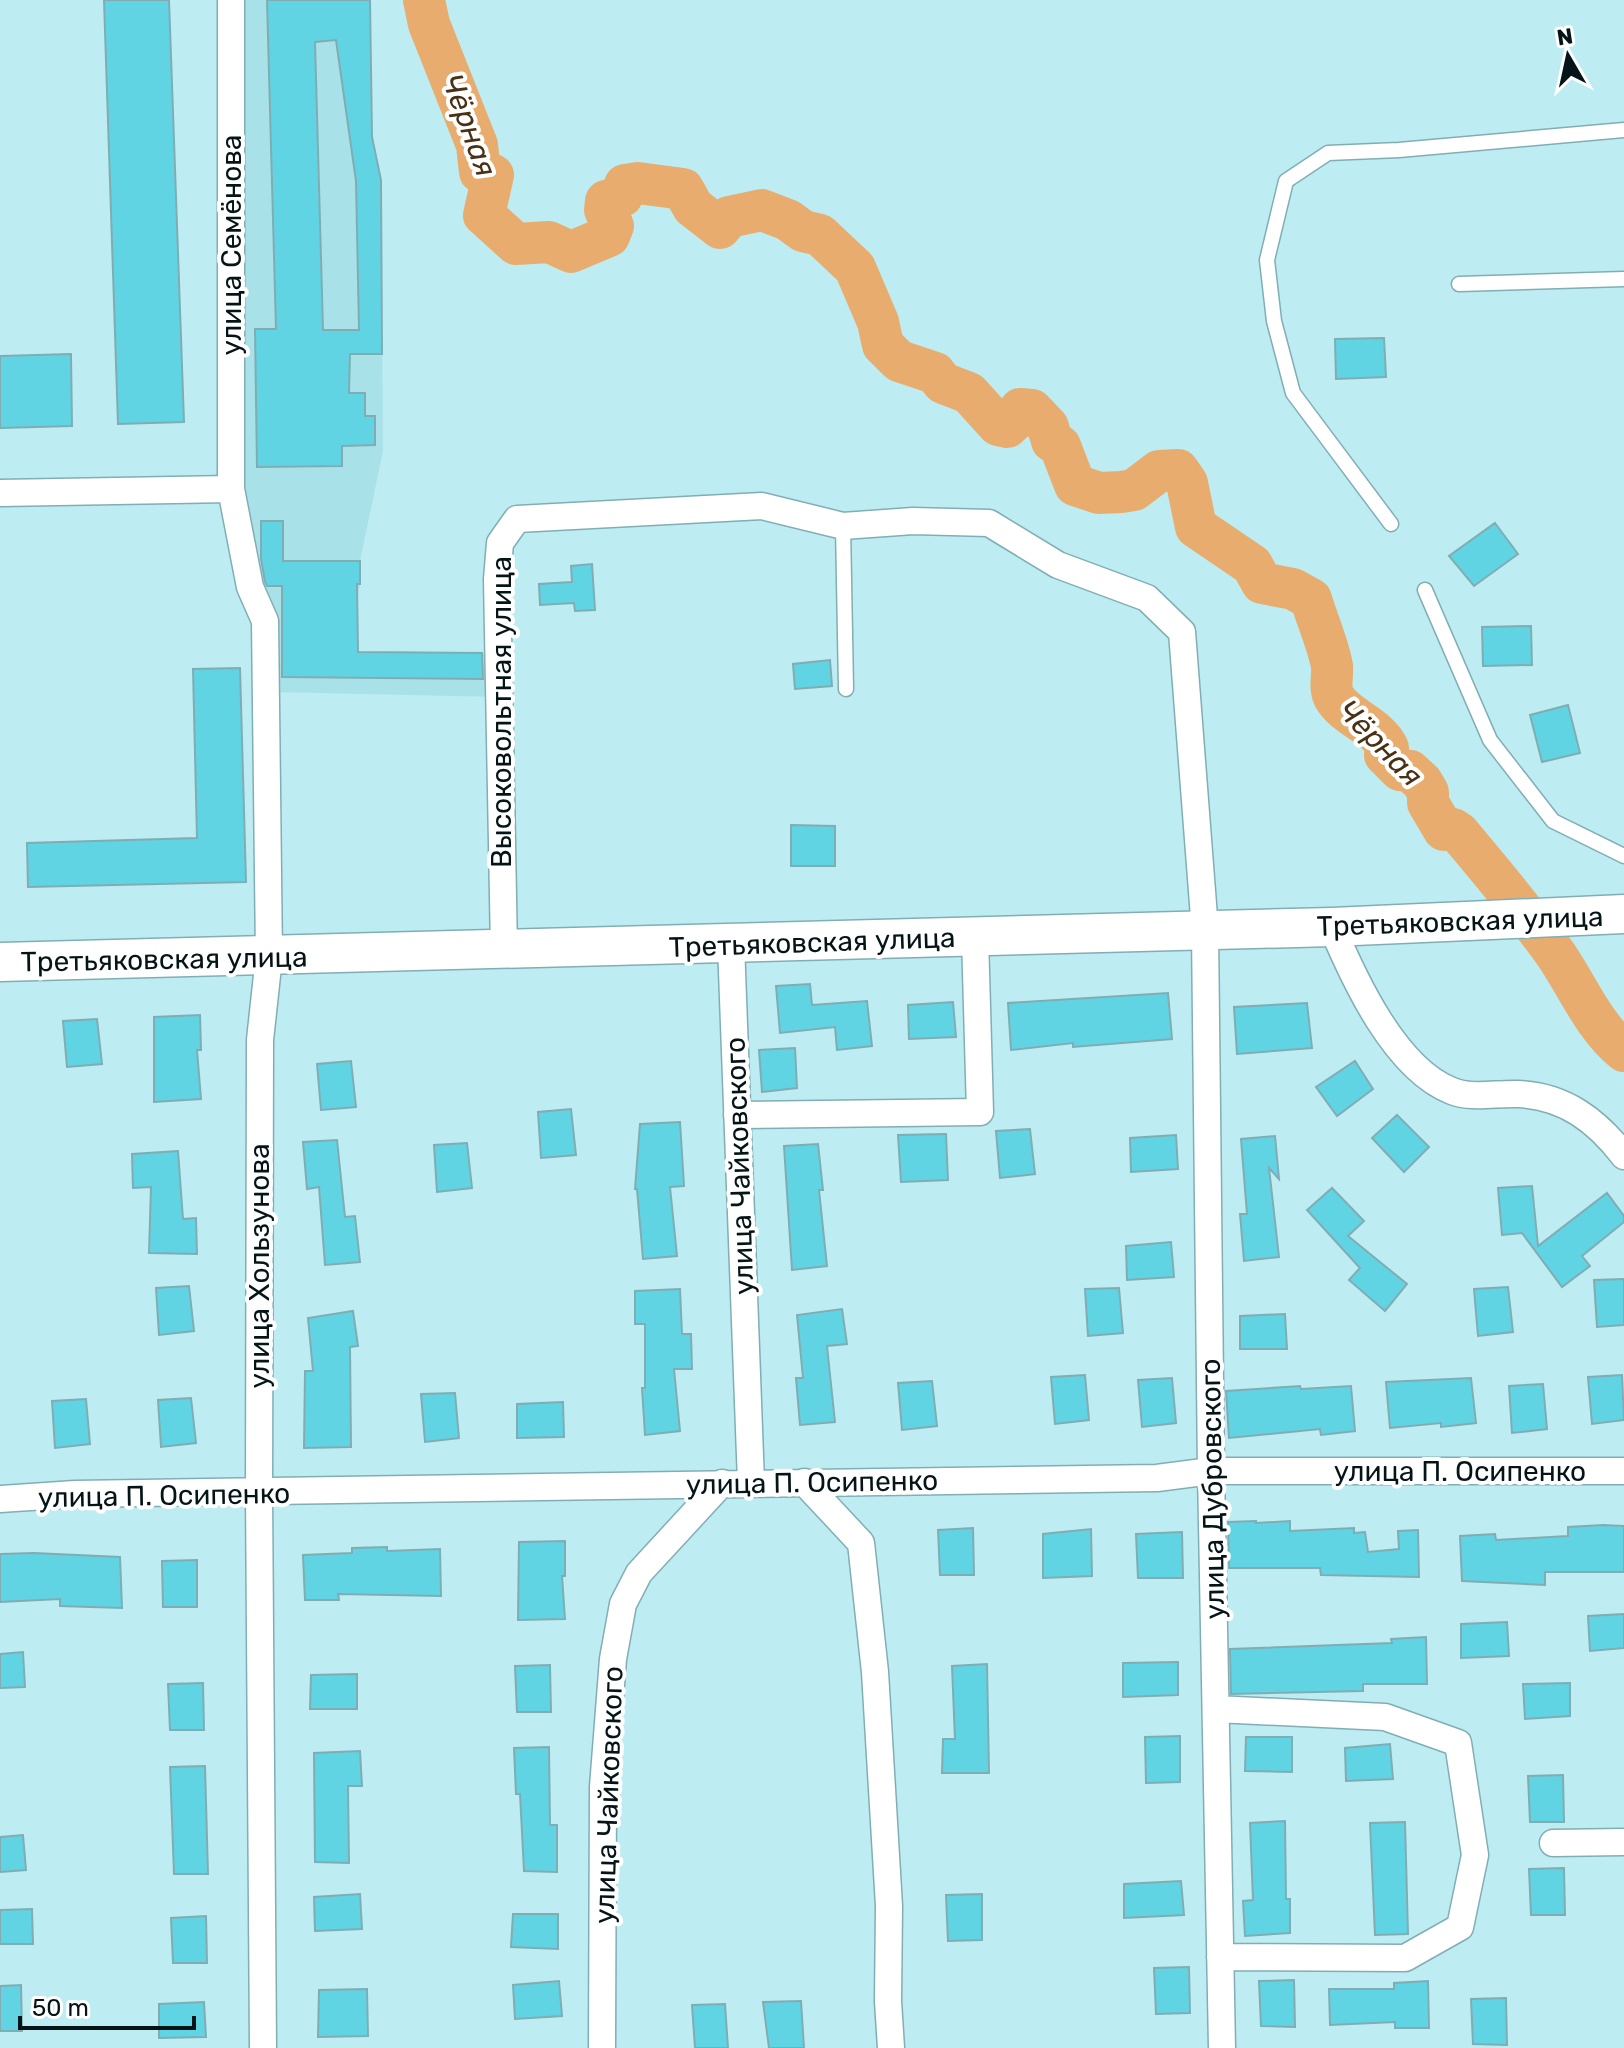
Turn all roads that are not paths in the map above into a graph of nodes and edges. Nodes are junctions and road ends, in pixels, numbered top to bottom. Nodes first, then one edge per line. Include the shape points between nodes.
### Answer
1 (231, 0) edge
2 (1624, 130) edge
3 (1624, 279) edge
4 (1459, 284) dead end
5 (231, 489) junction
6 (0, 493) edge
7 (1391, 524) dead end
8 (843, 526) junction
9 (1425, 590) dead end
10 (846, 689) dead end
11 (1624, 856) edge
12 (1620, 914) edge
13 (1332, 927) junction
14 (1205, 930) junction
15 (975, 937) junction
16 (731, 944) junction
17 (504, 950) junction
18 (269, 957) junction
19 (0, 962) edge
20 (737, 1115) junction
21 (1624, 1156) edge
22 (1211, 1471) junction
23 (1624, 1471) edge
24 (804, 1482) junction
25 (722, 1483) junction
26 (751, 1483) junction
27 (259, 1493) junction
28 (0, 1499) edge
29 (1216, 1709) junction
30 (1624, 1842) edge
31 (1553, 1843) dead end
32 (1220, 1957) junction
33 (263, 2048) edge
34 (602, 2048) edge
35 (891, 2048) edge
36 (1222, 2048) edge

1 - 5 street, улица Семёнова
2 - 7 lane via 1328,153 1286,181 1267,260 1274,321 1293,393
3 - 4 lane
5 - 6 street
5 - 18 street, улица Хользунова via 250,587 265,621
8 - 10 lane
8 - 14 street, Высоковольтная улица via 989,523 1058,565 1147,598 1182,632
8 - 17 street, Высоковольтная улица via 762,506 517,519 500,543 497,579
9 - 11 lane via 1490,740 1553,821
12 - 13 street, Третьяковская улица
13 - 14 street, Третьяковская улица
13 - 21 street via 1380,1021 1432,1080 1453,1091 1550,1099 1604,1130
14 - 15 street, Третьяковская улица
14 - 22 street, улица Дубровского
15 - 16 street, Третьяковская улица
15 - 20 street via 980,1112
16 - 17 street, Третьяковская улица
16 - 20 street, улица Чайковского
17 - 18 street, Третьяковская улица
18 - 19 street, Третьяковская улица
18 - 27 street, улица Хользунова via 260,1040
20 - 26 street, улица Чайковского
22 - 23 street, улица П. Осипенко
22 - 24 street, улица П. Осипенко via 1157,1478
22 - 29 street, улица Дубровского
24 - 26 street, улица П. Осипенко
24 - 35 street via 861,1543 875,1672
25 - 26 street, улица П. Осипенко
25 - 27 street, улица П. Осипенко
25 - 34 street, улица Чайковского via 639,1573 623,1604 603,1787
27 - 28 street, улица П. Осипенко
27 - 33 street, улица Хользунова
29 - 32 street, улица Дубровского
29 - 32 street via 1385,1717 1458,1743 1475,1855 1460,1927 1405,1958
30 - 31 street
32 - 36 street, улица Дубровского

